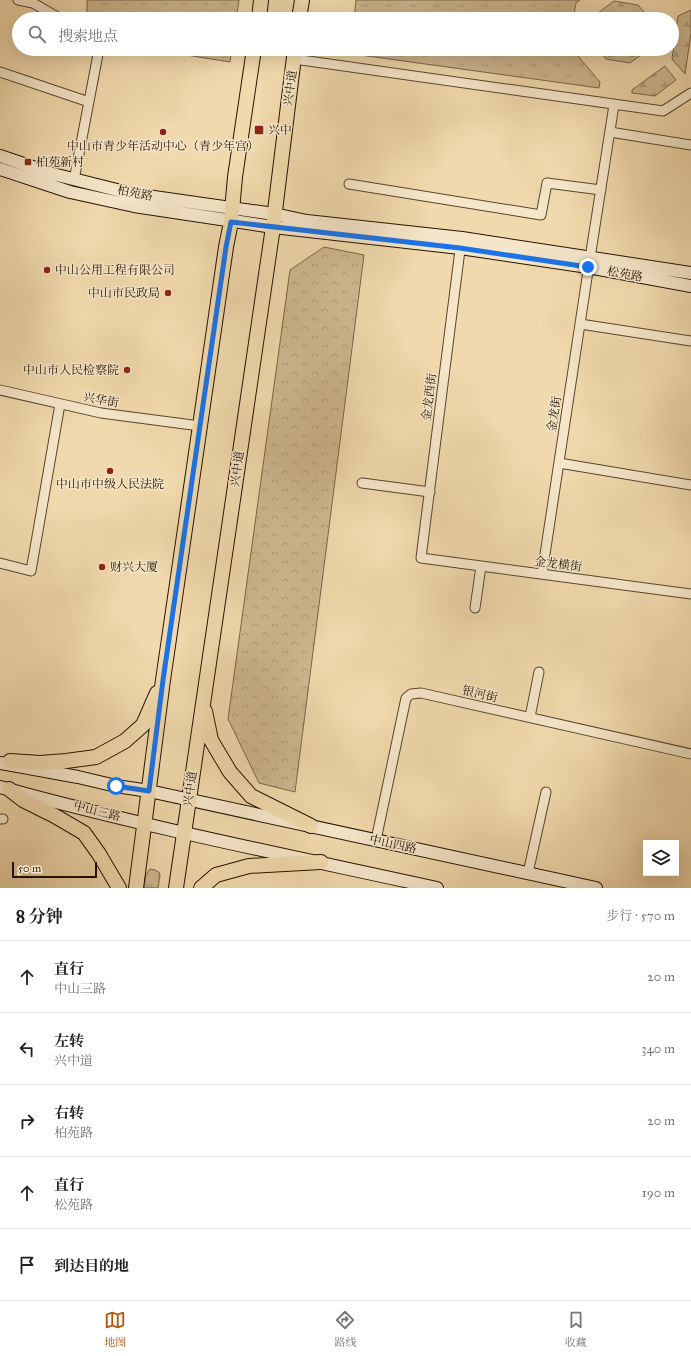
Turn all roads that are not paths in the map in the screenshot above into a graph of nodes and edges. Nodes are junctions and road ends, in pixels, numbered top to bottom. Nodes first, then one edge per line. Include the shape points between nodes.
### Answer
1 (18, 0) edge
2 (261, 0) edge
3 (302, 0) edge
4 (49, 12) edge
5 (260, 12) edge
6 (300, 12) edge
7 (98, 56) edge
8 (253, 56) edge
9 (295, 56) edge
10 (308, 56) edge
11 (0, 72) edge
12 (691, 93) edge
13 (89, 102) junction
14 (614, 105) junction
15 (610, 132) junction
16 (691, 145) edge
17 (0, 156) edge
18 (0, 169) edge
19 (74, 180) junction
20 (350, 184) dead end
21 (601, 190) junction
22 (231, 215) junction
23 (273, 221) junction
24 (461, 243) junction
25 (589, 263) junction
26 (691, 273) edge
27 (691, 286) edge
28 (580, 324) junction
29 (691, 341) edge
30 (0, 390) edge
31 (60, 404) junction
32 (200, 426) junction
33 (559, 463) junction
34 (362, 483) dead end
35 (691, 485) edge
36 (430, 492) junction
37 (422, 558) joint
38 (0, 563) edge
39 (481, 566) junction
40 (542, 574) junction
41 (691, 594) edge
42 (475, 608) dead end
43 (539, 672) dead end
44 (163, 680) junction
45 (203, 700) junction
46 (530, 717) junction
47 (691, 754) edge
48 (6, 762) edge
49 (3, 788) edge
50 (149, 791) junction
51 (546, 792) dead end
52 (189, 800) junction
53 (145, 823) junction
54 (311, 826) junction
55 (184, 832) junction
56 (376, 840) junction
57 (321, 862) junction
58 (528, 873) junction
59 (119, 888) edge
60 (136, 888) edge
61 (176, 888) edge
62 (200, 888) edge
63 (437, 888) edge
64 (596, 888) edge

1 - 4 street via 33,3
2 - 5 main road
3 - 6 main road
7 - 13 street
8 - 22 main road
9 - 23 main road, 兴中道
10 - 14 street
11 - 13 street
12 - 14 street via 663,111
13 - 19 street
14 - 15 street, 金龙街
15 - 16 street
15 - 21 street, 金龙街
17 - 19 street, 柏苑路
18 - 22 street, 柏苑路 via 70,192 134,206
19 - 22 street, 柏苑路
20 - 21 street via 541,215 547,183
21 - 25 street, 金龙街
22 - 23 street, 柏苑路
22 - 32 main road
23 - 24 street, 松苑路
23 - 45 main road, 兴中道
24 - 25 street, 松苑路
24 - 36 street, 金龙西街
25 - 26 street, 松苑路
25 - 27 street, 松苑路
25 - 28 street, 金龙街
28 - 29 street
28 - 33 street, 金龙街
30 - 31 street, 兴华街
31 - 32 street, 兴华街 via 101,413
31 - 38 street via 31,571
32 - 44 main road
33 - 35 street
33 - 40 street, 金龙街
34 - 36 street
36 - 37 street, 金龙西街
37 - 39 street, 金龙横街
39 - 40 street, 金龙横街
39 - 42 street
40 - 41 street, 金龙横街
43 - 46 street
44 - 48 main road via 143,725 125,741 96,757 40,763
44 - 50 main road
45 - 52 main road, 兴中道
45 - 54 main road via 211,740 230,772 251,796
46 - 47 street, 银河街
46 - 56 street, 银河街 via 421,693 411,694 406,698
48 - 50 street
49 - 53 street, 中山三路
49 - 59 main road via 84,833
50 - 52 street, 中山四路
50 - 53 main road
51 - 58 street
52 - 54 street, 中山四路
52 - 55 main road, 兴中道
53 - 55 street, 中山三路
53 - 60 main road
54 - 56 street, 中山四路
55 - 57 street
55 - 61 main road, 兴中道
56 - 58 street, 中山四路
57 - 62 main road via 249,866 216,875
57 - 63 street
58 - 64 street, 中山四路

